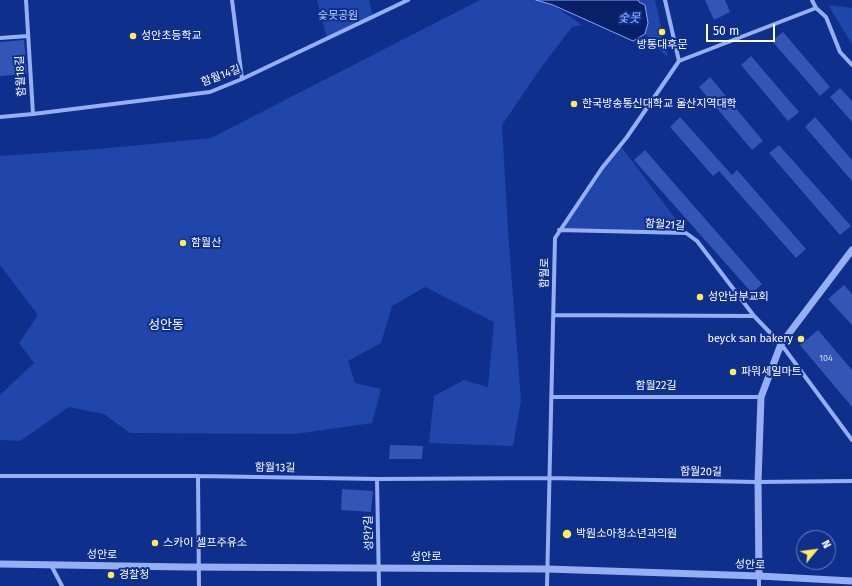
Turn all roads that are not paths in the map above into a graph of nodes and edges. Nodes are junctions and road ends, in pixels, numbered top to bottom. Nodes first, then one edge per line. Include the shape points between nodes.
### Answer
1 (26, 0) edge
2 (232, 0) edge
3 (408, 0) edge
4 (665, 0) edge
5 (812, 0) edge
6 (816, 8) junction
7 (28, 36) junction
8 (0, 38) edge
9 (679, 61) junction
10 (852, 65) edge
11 (242, 79) junction
12 (33, 114) junction
13 (0, 117) edge
14 (559, 230) junction
15 (852, 250) edge
16 (554, 315) junction
17 (754, 316) junction
18 (781, 344) junction
19 (551, 397) junction
20 (761, 397) junction
21 (852, 440) edge
22 (0, 476) edge
23 (198, 476) junction
24 (549, 478) junction
25 (377, 479) junction
26 (758, 482) junction
27 (852, 482) edge
28 (0, 564) edge
29 (51, 565) junction
30 (199, 567) junction
31 (379, 568) junction
32 (547, 569) junction
33 (759, 576) junction
34 (852, 581) edge
35 (62, 586) edge
36 (199, 586) edge
37 (379, 586) edge
38 (547, 586) edge
39 (759, 586) edge

1 - 7 street, 함월18길
2 - 11 street
3 - 11 street, 함월14길
4 - 9 street
5 - 6 street
6 - 9 street
6 - 10 street via 826,17 840,52
7 - 8 street
7 - 12 street, 함월18길
9 - 14 street, 함월로
11 - 12 street, 함월14길 via 210,92
12 - 13 street, 함월14길
14 - 16 street, 함월로 via 555,238
14 - 17 street, 함월21길 via 686,233 697,241
15 - 18 street
16 - 17 street
16 - 19 street, 함월로
17 - 18 street, 함월21길
18 - 20 street
18 - 21 street, 함월21길
19 - 20 street, 함월22길
19 - 24 street, 함월로
20 - 26 street
22 - 23 street, 함월13길
23 - 25 street, 함월13길
23 - 30 street
24 - 25 street, 함월13길
24 - 26 street, 함월20길
24 - 32 street, 함월로
25 - 31 street, 성안7길
26 - 27 street, 함월20길
26 - 33 street
28 - 29 street, 성안로
29 - 30 street, 성안로
29 - 35 street
30 - 31 street, 성안로
30 - 36 street
31 - 32 street, 성안로
31 - 37 street, 성안7길
32 - 33 street, 성안로
32 - 38 street, 함월로
33 - 34 street, 성안로
33 - 39 street

